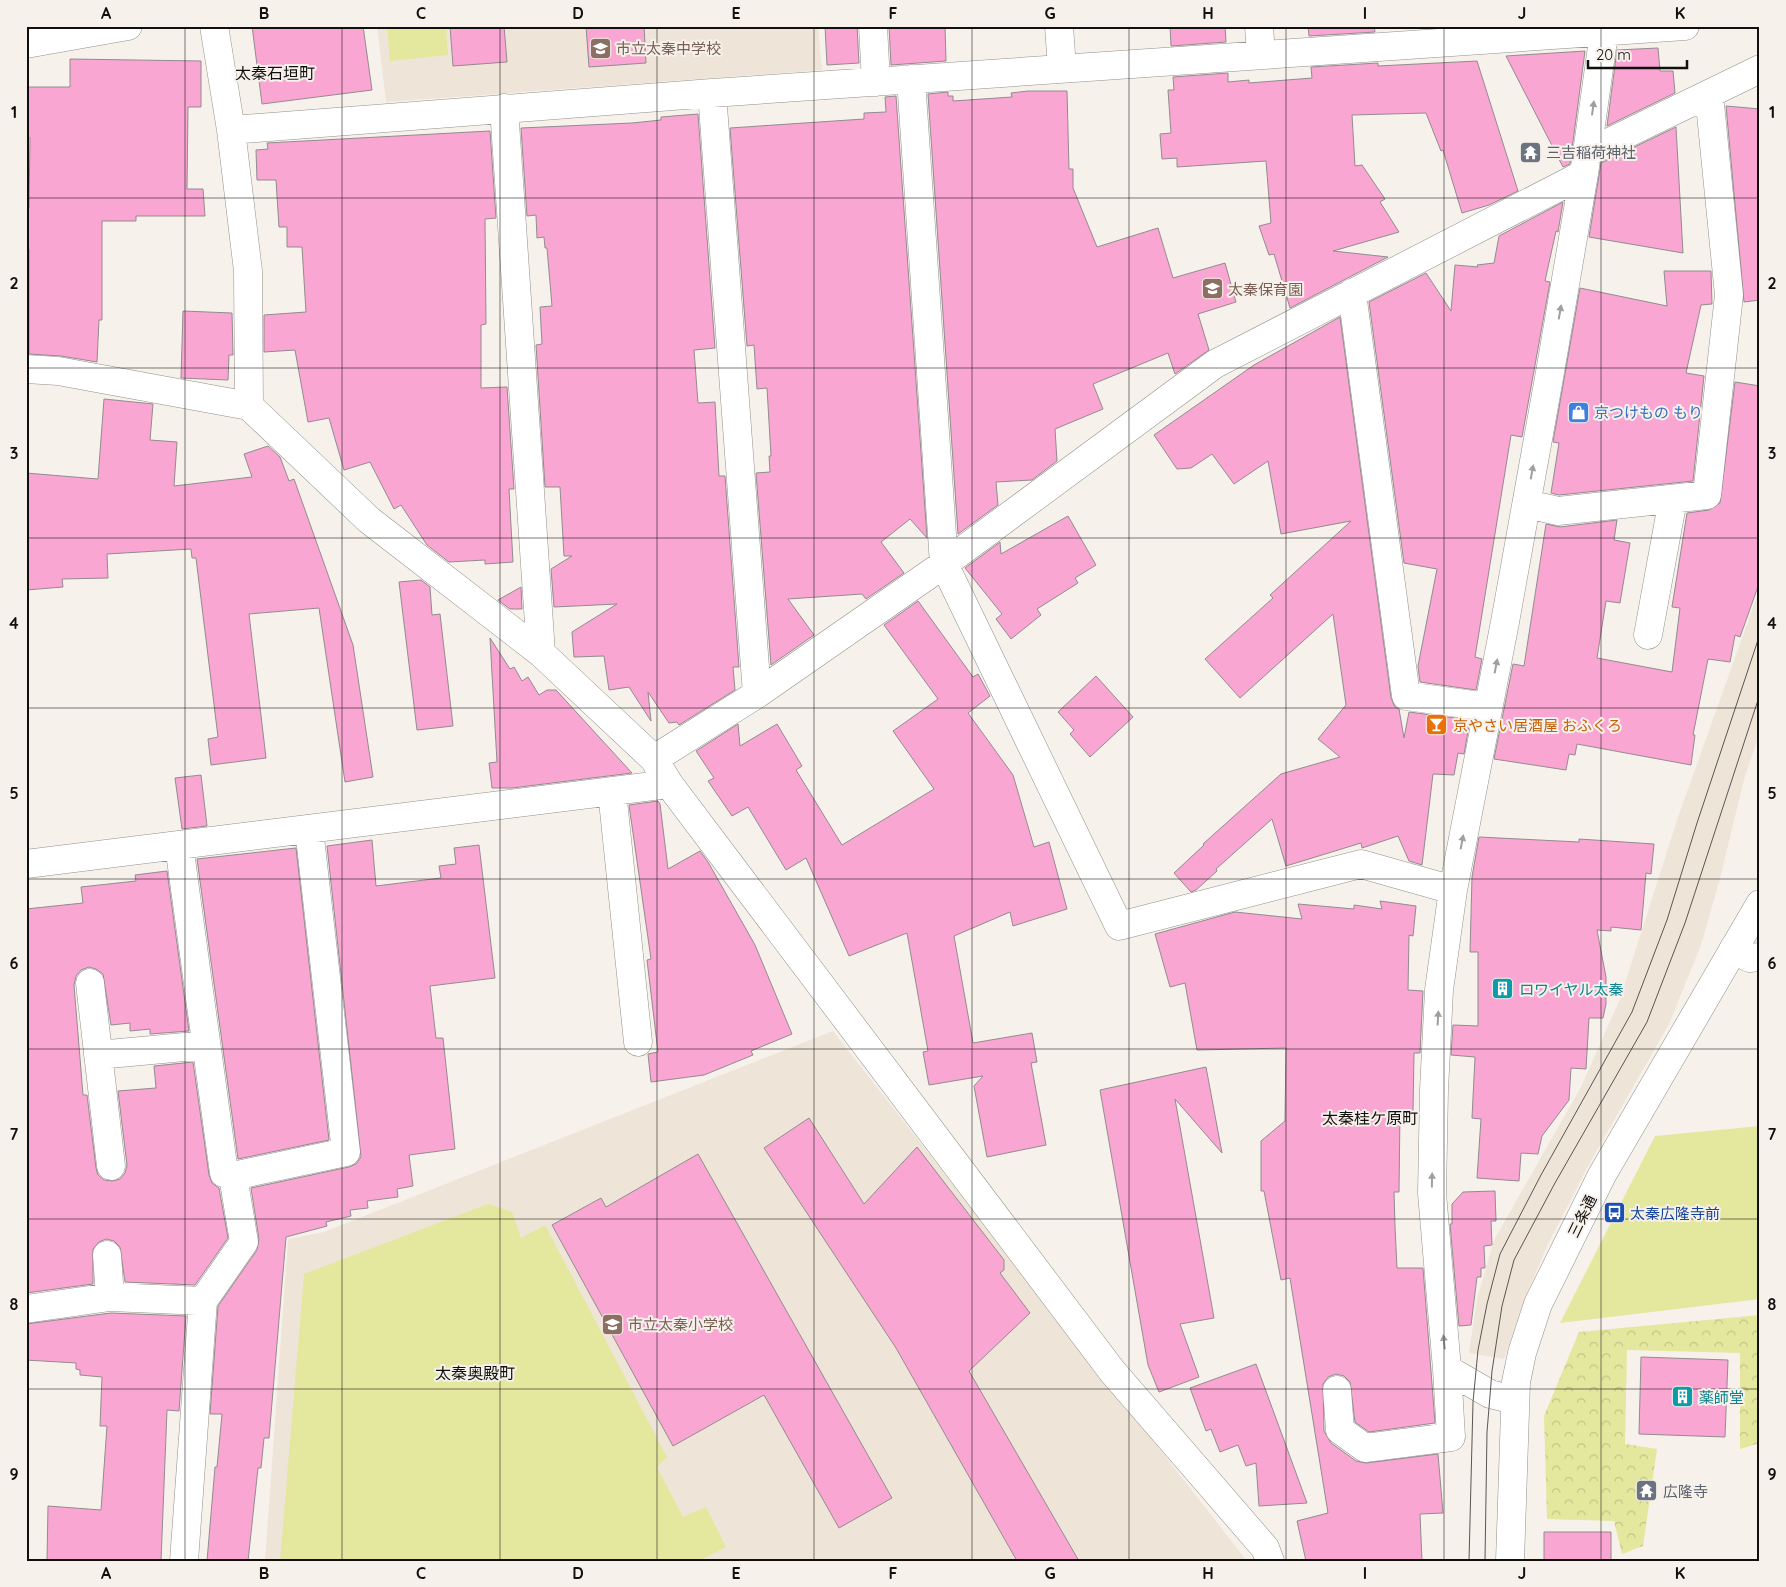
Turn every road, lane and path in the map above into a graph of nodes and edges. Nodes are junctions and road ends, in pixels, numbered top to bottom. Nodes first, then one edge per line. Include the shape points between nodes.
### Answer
1 (128, 26) edge
2 (214, 26) edge
3 (873, 26) edge
4 (1059, 26) edge
5 (1260, 26) edge
6 (1685, 26) edge
7 (1605, 28) edge
8 (26, 44) edge
9 (1261, 55) junction
10 (1062, 68) junction
11 (1760, 69) edge
12 (911, 79) junction
13 (876, 82) junction
14 (712, 93) junction
15 (1709, 94) junction
16 (504, 108) junction
17 (230, 130) junction
18 (1585, 163) junction
19 (1352, 293) junction
20 (26, 369) edge
21 (249, 406) junction
22 (1673, 499) junction
23 (1526, 504) junction
24 (944, 564) junction
25 (1648, 635) dead end
26 (541, 653) junction
27 (757, 694) junction
28 (1488, 707) junction
29 (654, 759) junction
30 (669, 784) junction
31 (612, 791) junction
32 (309, 829) junction
33 (180, 845) junction
34 (26, 864) edge
35 (1452, 890) junction
36 (1760, 904) edge
37 (1734, 948) junction
38 (1760, 957) edge
39 (90, 983) dead end
40 (638, 1042) dead end
41 (206, 1045) junction
42 (98, 1055) junction
43 (110, 1166) dead end
44 (233, 1176) junction
45 (107, 1255) dead end
46 (110, 1297) junction
47 (203, 1301) junction
48 (26, 1309) edge
49 (1447, 1369) junction
50 (1338, 1390) dead end
51 (1514, 1400) junction
52 (184, 1561) edge
53 (1270, 1561) edge
54 (1510, 1561) edge

1 - 8 street
2 - 17 street
3 - 13 street
4 - 10 street
5 - 9 street
6 - 7 street
7 - 9 street
18 -> 7 street
9 - 10 street
10 - 12 street
11 - 15 street
12 - 13 street
12 - 24 street
13 - 14 street
14 - 16 street
14 - 27 street
15 - 18 street
15 - 22 street via 1729,295 1707,495
16 - 17 street
16 - 26 street
17 - 21 street via 248,271
18 - 19 street
23 -> 18 street
19 - 24 street via 1215,364
19 - 28 street via 1406,696
20 - 21 street via 58,371
21 - 26 street via 369,520
22 - 23 street via 1558,511
22 - 25 street
28 -> 23 street
24 - 27 street
24 - 35 street via 1119,926 1361,864
26 - 29 street
27 - 29 street
35 -> 28 street
29 - 30 street
30 - 31 street
30 - 53 street via 1112,1371 1265,1548
31 - 32 street
31 - 40 street
32 - 33 street
32 - 44 street via 346,1152
33 - 34 street
33 - 41 street
49 -> 35 street via 1432,1193 1439,990
36 - 37 street, 三条通
37 - 38 street via 1749,958
37 - 51 street, 三条通 via 1602,1175 1538,1304 1522,1352
39 - 42 street
41 - 42 street
41 - 44 street via 224,1174
42 - 43 street
44 - 47 street via 244,1242
45 - 46 street
46 - 47 street
46 - 48 street
47 - 52 street
49 - 50 street via 1451,1437 1365,1448 1340,1430
49 - 51 street via 1490,1394
51 - 54 street, 三条通

